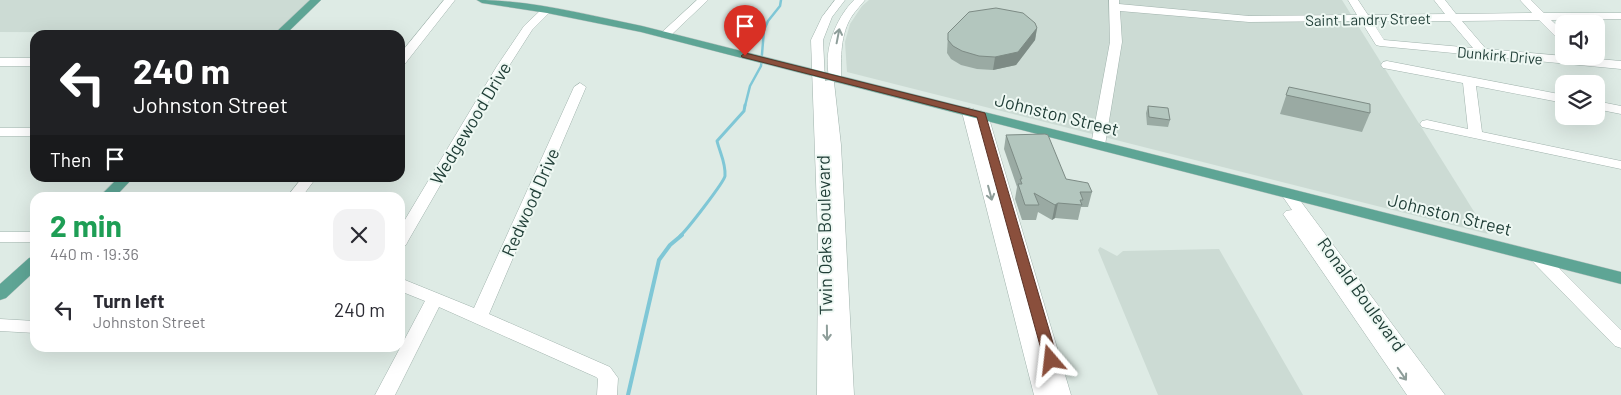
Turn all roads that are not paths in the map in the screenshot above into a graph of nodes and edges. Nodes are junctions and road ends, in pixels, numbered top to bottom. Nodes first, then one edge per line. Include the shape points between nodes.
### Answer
1 (316, 0) edge
2 (450, 0) edge
3 (482, 0) edge
4 (703, 0) edge
5 (840, 0) edge
6 (860, 0) edge
7 (1353, 0) edge
8 (1439, 0) edge
9 (1525, 0) edge
10 (1114, 4) edge
11 (547, 10) junction
12 (1621, 16) edge
13 (1542, 17) junction
14 (1454, 18) junction
15 (1365, 19) junction
16 (285, 30) edge
17 (1555, 30) edge
18 (665, 35) junction
19 (1482, 53) junction
20 (405, 56) edge
21 (1555, 57) edge
22 (0, 62) edge
23 (30, 62) edge
24 (1605, 62) edge
25 (1387, 65) dead end
26 (1621, 65) edge
27 (827, 76) junction
28 (1469, 81) junction
29 (580, 87) dead end
30 (1555, 97) edge
31 (1605, 107) edge
32 (1621, 110) edge
33 (975, 114) junction
34 (1427, 124) dead end
35 (0, 132) edge
36 (30, 132) edge
37 (1476, 134) junction
38 (1098, 145) junction
39 (1621, 165) edge
40 (122, 182) edge
41 (306, 182) edge
42 (111, 192) edge
43 (298, 192) edge
44 (1281, 192) junction
45 (405, 232) edge
46 (0, 237) edge
47 (30, 237) edge
48 (1538, 258) junction
49 (30, 267) edge
50 (1621, 278) edge
51 (405, 286) edge
52 (0, 294) edge
53 (435, 298) junction
54 (1361, 304) junction
55 (479, 317) junction
56 (0, 326) edge
57 (30, 327) edge
58 (1621, 342) edge
59 (608, 386) edge
60 (385, 395) edge
61 (827, 395) edge
62 (844, 395) edge
63 (1044, 395) edge
64 (1062, 395) edge
65 (1417, 395) edge
66 (1435, 395) edge

1 - 16 main road
2 - 20 street
3 - 11 main road, Johnston Street
4 - 18 street
5 - 27 street via 826,17 817,40
27 -> 6 street via 839,28
7 - 15 street
8 - 14 street
9 - 13 street
10 - 15 street, Saint Landry Street via 1249,20
10 - 38 street via 1116,42
11 - 18 main road, Johnston Street
11 - 45 street, Wedgewood Drive via 528,28 503,66
12 - 13 street, Saint Landry Street
13 - 14 street, Saint Landry Street
13 - 17 street
14 - 15 street, Saint Landry Street
14 - 19 street
15 - 19 street, Dunkirk Drive via 1380,44
18 - 27 main road, Johnston Street
19 - 21 street, Dunkirk Drive
22 - 23 street
24 - 26 street, Dunkirk Drive
25 - 28 street
27 - 33 main road, Johnston Street
27 -> 61 street, Twin Oaks Boulevard
27 - 62 street, Twin Oaks Boulevard via 835,154
28 - 30 street
28 - 37 street
29 - 55 street, Redwood Drive
31 - 32 street
33 - 38 main road, Johnston Street
33 -> 63 street
33 - 64 street
34 - 37 street
35 - 36 street
37 - 39 street
38 - 44 main road, Johnston Street
40 - 42 main road
41 - 43 street
44 - 48 main road, Johnston Street
44 - 54 street, Ronald Boulevard
46 - 47 street
48 - 50 main road, Johnston Street
48 - 58 street
49 - 52 main road
51 - 53 street
53 - 55 street
53 - 60 street
54 -> 65 street, Ronald Boulevard
54 - 66 street, Ronald Boulevard
55 - 59 street via 603,372
56 - 57 street

